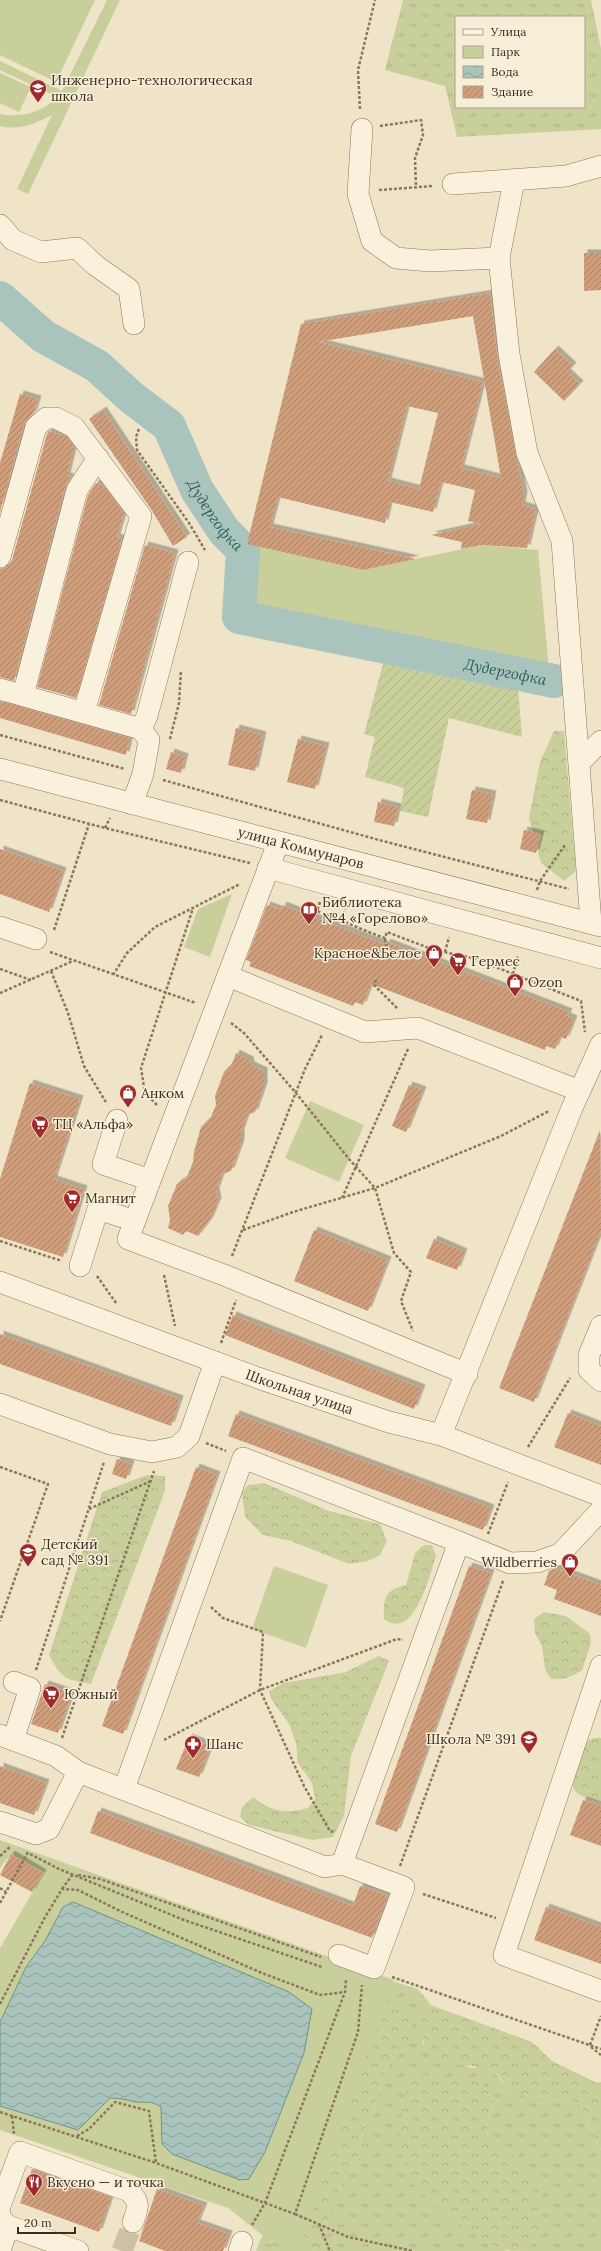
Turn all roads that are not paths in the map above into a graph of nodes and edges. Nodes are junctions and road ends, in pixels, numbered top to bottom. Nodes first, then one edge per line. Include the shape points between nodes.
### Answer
1 (362, 129) road end
2 (601, 166) edge
3 (514, 181) junction
4 (453, 184) road end
5 (0, 225) edge
6 (499, 258) junction
7 (134, 324) dead end
8 (98, 458) junction
9 (0, 557) edge
10 (188, 562) dead end
11 (0, 689) edge
12 (23, 695) junction
13 (84, 712) junction
14 (141, 729) junction
15 (601, 741) edge
16 (580, 762) junction
17 (0, 769) edge
18 (132, 804) junction
19 (278, 843) junction
20 (267, 870) junction
21 (596, 925) edge
22 (0, 927) edge
23 (47, 943) road end
24 (601, 958) edge
25 (228, 976) junction
26 (597, 1050) edge
27 (576, 1099) junction
28 (117, 1120) road end
29 (150, 1180) junction
30 (135, 1221) junction
31 (80, 1266) road end
32 (0, 1282) edge
33 (601, 1326) edge
34 (214, 1362) junction
35 (467, 1374) junction
36 (595, 1375) edge
37 (0, 1404) edge
38 (441, 1435) junction
39 (601, 1496) edge
40 (601, 1510) edge
41 (459, 1542) junction
42 (601, 1666) edge
43 (22, 1685) road end
44 (6, 1737) edge
45 (78, 1772) junction
46 (124, 1789) junction
47 (0, 1822) edge
48 (342, 1864) junction
49 (332, 1961) road end
50 (601, 1991) edge
51 (0, 2206) edge
52 (4, 2220) edge
53 (133, 2222) tunnel mouth
54 (0, 2251) edge
55 (78, 2251) edge

1 - 6 street via 358,194 372,241 396,258 430,262
2 - 3 street via 566,176
3 - 4 street via 490,180
3 - 6 street
5 - 7 street via 13,240 41,252 77,248 95,265 129,289
6 - 16 street via 509,354 527,453 562,541
8 - 9 street via 74,426 56,418 46,418 36,427
8 - 12 street via 77,490
8 - 13 street via 141,516
10 - 14 street via 147,716
11 - 12 street
12 - 13 street
13 - 14 street
14 - 18 street via 149,740 143,774
15 - 16 street
16 - 21 street via 590,894
17 - 18 street, улица Коммунаров
18 - 19 street, улица Коммунаров
19 - 20 street
19 - 21 street, улица Коммунаров
20 - 24 street
20 - 25 street
22 - 23 street
25 - 27 street via 365,1032 418,1028
25 - 29 street
26 - 27 street
27 - 35 street
28 - 29 street via 103,1164
29 - 30 street
30 - 31 street via 98,1209
30 - 35 street via 128,1239 224,1275
32 - 34 street, Школьная улица
33 - 36 street via 589,1355
34 - 37 street via 189,1436 178,1447 152,1452 110,1444
34 - 38 street, Школьная улица via 390,1422
35 - 38 street
38 - 39 street, Школьная улица
40 - 41 street via 560,1554 536,1562 510,1563
41 - 46 street via 244,1458
41 - 48 street
42 - 50 street via 504,1955
43 - 44 street
44 - 45 street via 56,1756
45 - 46 street
45 - 47 street via 49,1829 32,1843
46 - 48 street via 325,1867
48 - 49 street via 399,1885 368,1974
51 - 53 street via 20,2152 130,2191 137,2198 138,2208
52 - 54 street
52 - 55 street

